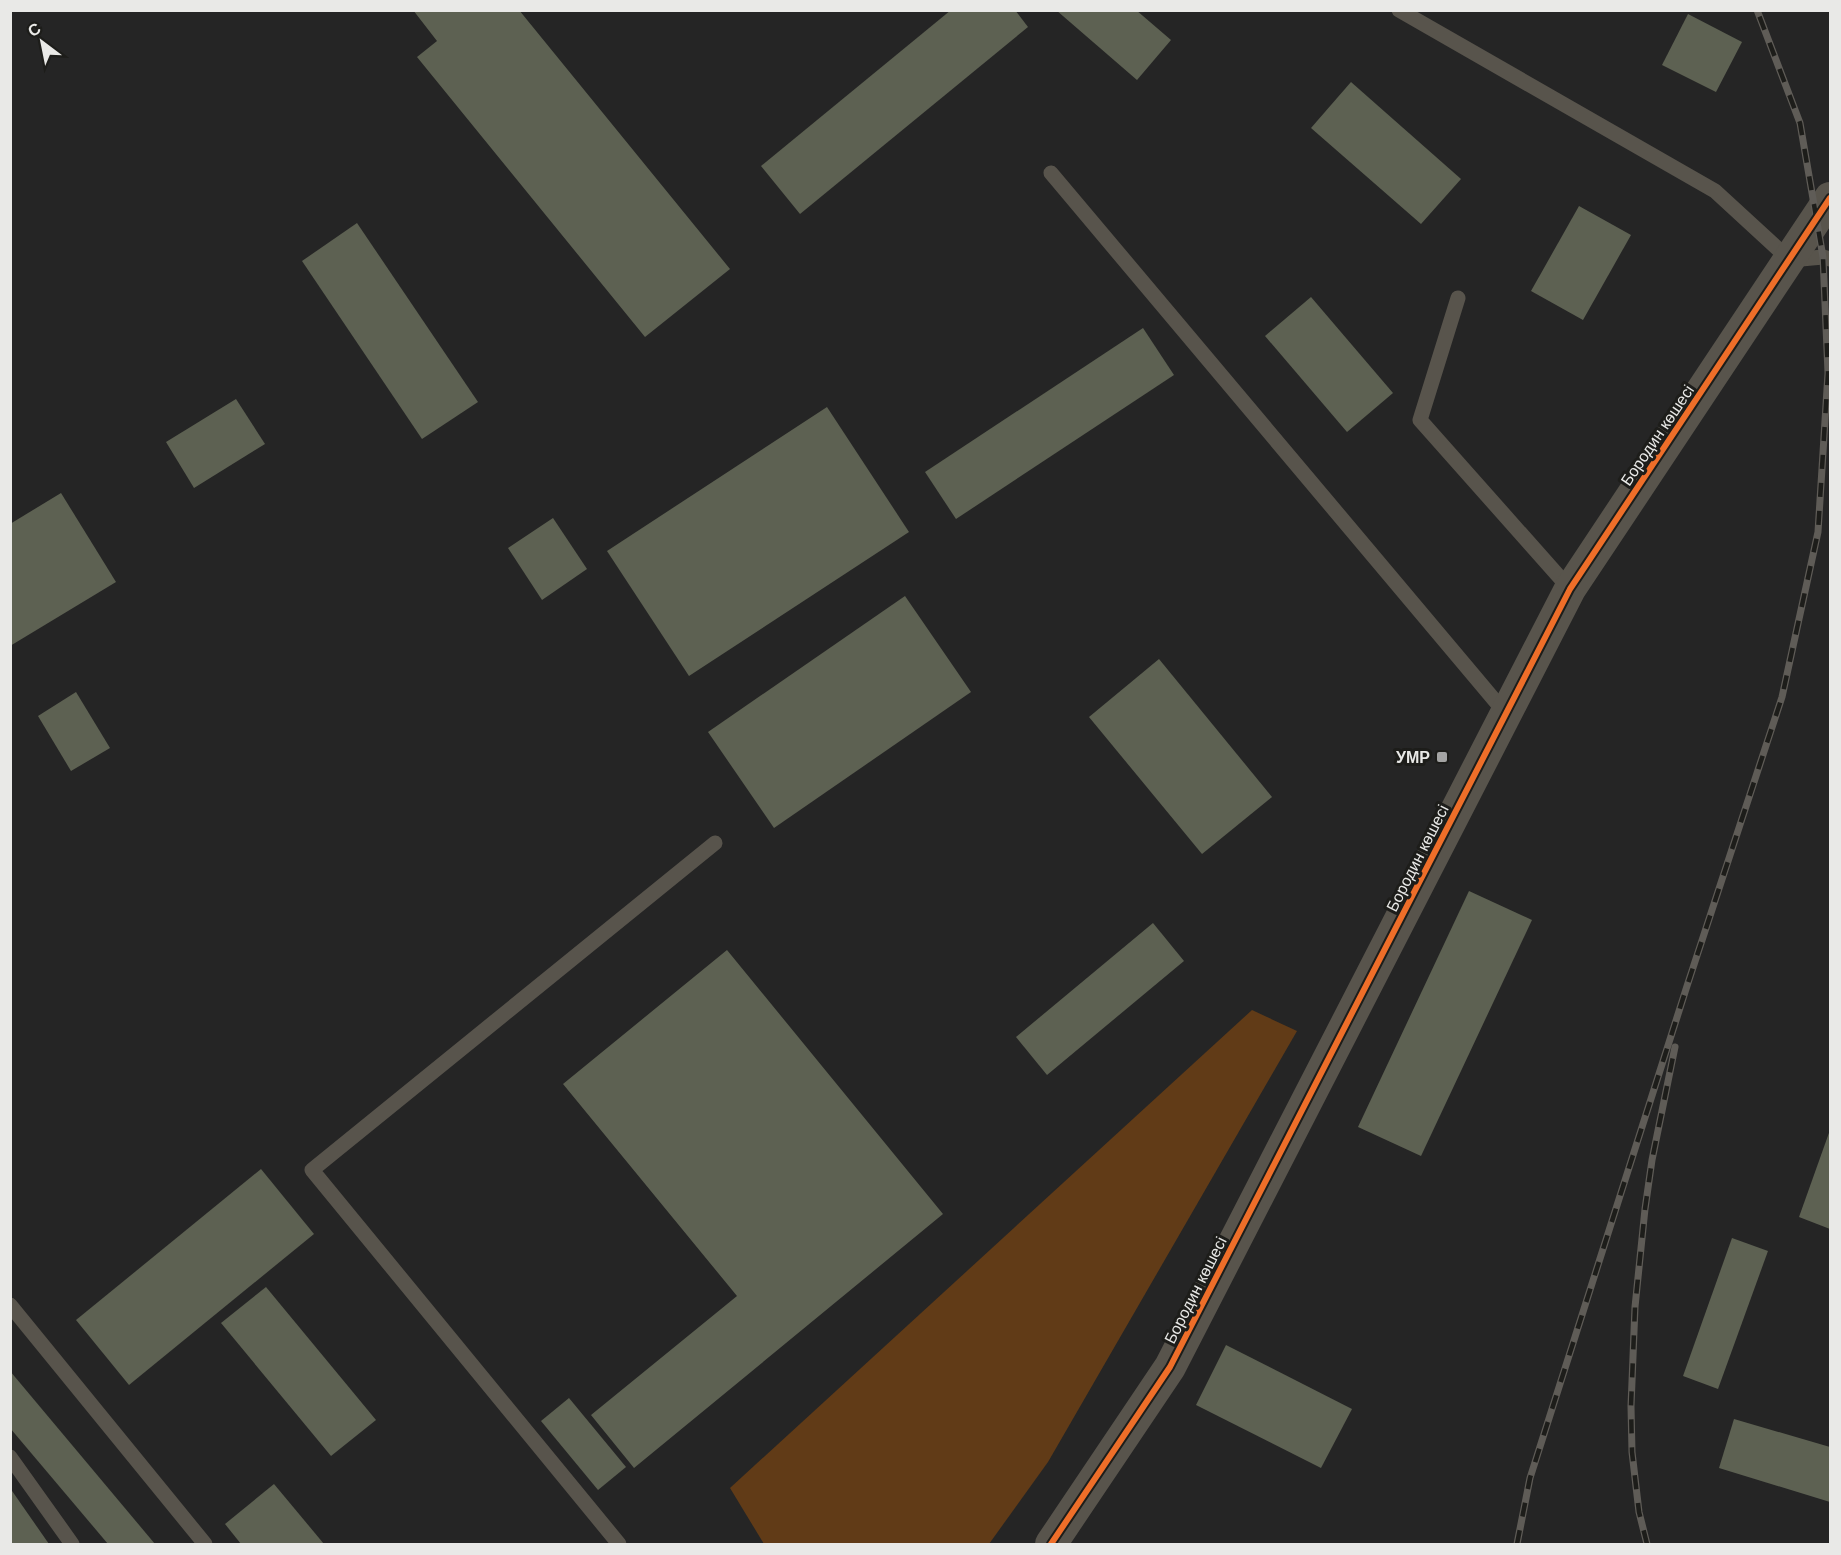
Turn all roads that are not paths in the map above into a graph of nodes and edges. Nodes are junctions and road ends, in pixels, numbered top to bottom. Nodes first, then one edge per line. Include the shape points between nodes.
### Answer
1 (1399, 10) edge
2 (1051, 173) dead end
3 (1830, 198) edge
4 (1830, 259) edge
5 (1790, 260) junction
6 (1458, 298) dead end
7 (1570, 589) junction
8 (1507, 715) junction
9 (715, 843) dead end
10 (10, 1305) edge
11 (10, 1457) edge
12 (72, 1545) edge
13 (205, 1545) edge
14 (619, 1545) edge
15 (1051, 1545) edge

1 - 5 lane via 1715,190
2 - 8 lane
3 - 5 street, Бородин көшесі
4 - 5 lane
5 - 7 street, Бородин көшесі
6 - 7 lane via 1420,420
7 - 8 street, Бородин көшесі
8 - 15 street, Бородин көшесі via 1170,1366
9 - 14 lane via 312,1170
10 - 13 lane
11 - 12 lane

